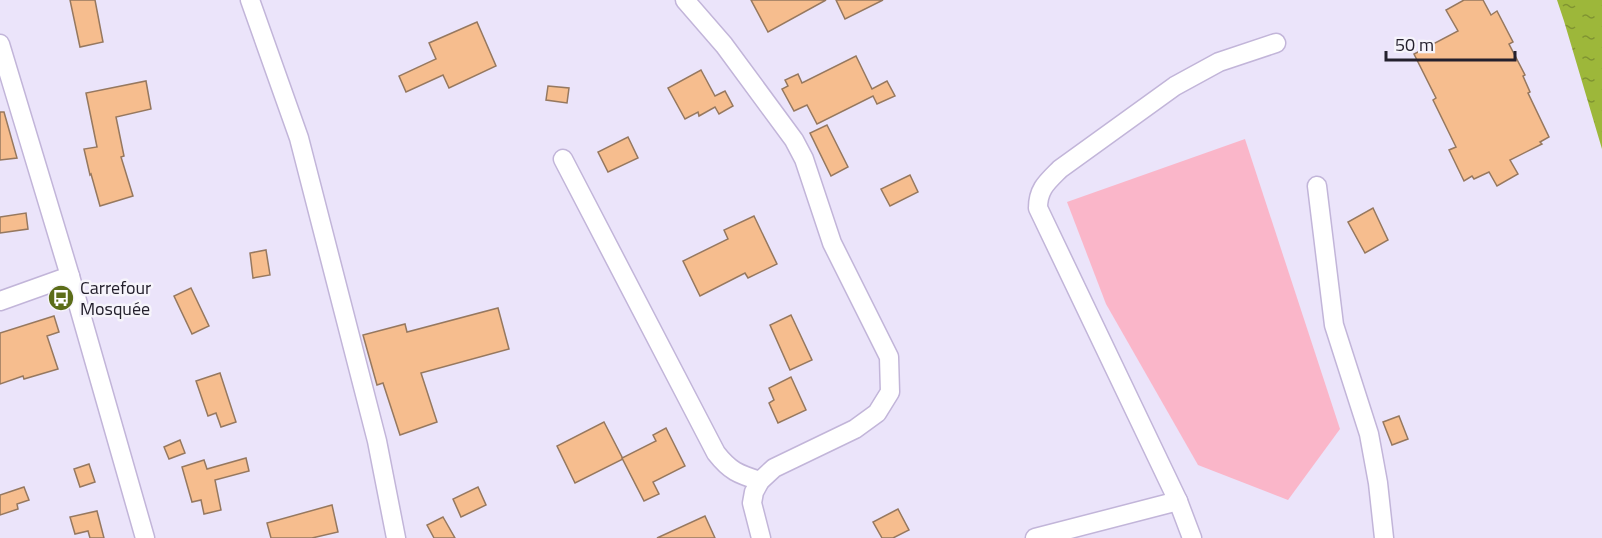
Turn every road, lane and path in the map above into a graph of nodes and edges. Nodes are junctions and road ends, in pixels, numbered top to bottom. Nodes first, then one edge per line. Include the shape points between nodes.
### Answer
1 (250, 0) edge
2 (685, 0) edge
3 (1276, 43) dead end
4 (0, 44) edge
5 (563, 159) dead end
6 (1317, 186) dead end
7 (70, 276) junction
8 (0, 301) edge
9 (760, 481) junction
10 (1178, 501) junction
11 (144, 538) edge
12 (396, 538) edge
13 (761, 538) edge
14 (1035, 538) edge
15 (1192, 538) edge
16 (1384, 538) edge

1 - 12 street via 302,150 376,441
2 - 9 street via 724,45 794,140 832,243 889,357 890,392 876,413 855,429 774,468
3 - 10 street via 1219,62 1175,86 1060,169 1038,195 1038,208
4 - 7 street
5 - 9 street via 716,453 728,468
6 - 16 street via 1334,325 1369,434
7 - 8 street
7 - 11 street
9 - 13 street via 752,503
10 - 14 street
10 - 15 street

